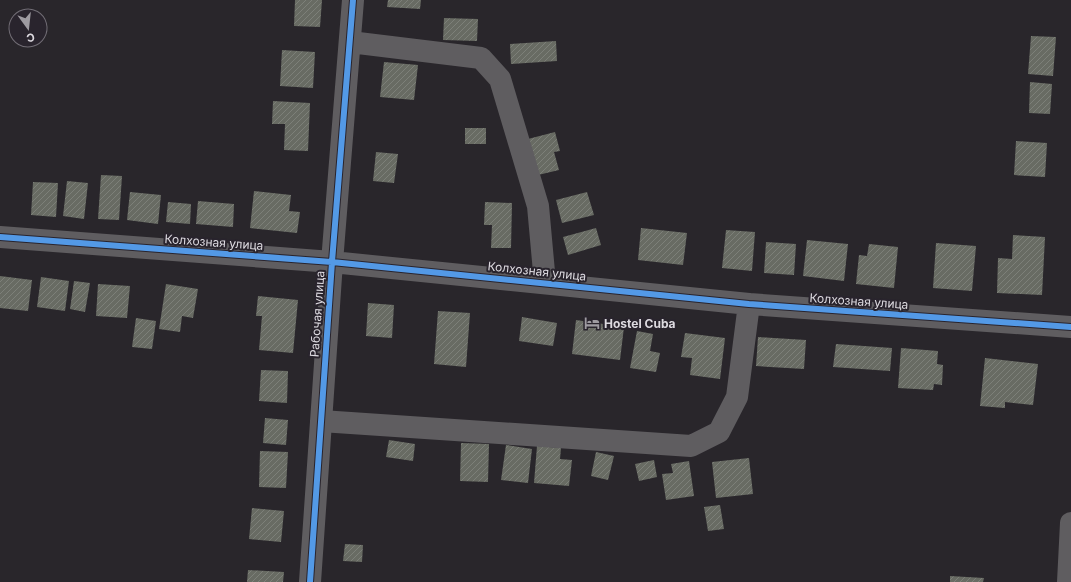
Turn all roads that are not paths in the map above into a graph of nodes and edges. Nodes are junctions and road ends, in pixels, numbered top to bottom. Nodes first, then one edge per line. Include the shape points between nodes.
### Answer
1 (353, 0) edge
2 (350, 42) junction
3 (0, 237) edge
4 (332, 262) junction
5 (545, 283) junction
6 (749, 304) junction
7 (1071, 327) edge
8 (321, 420) junction
9 (1071, 523) edge
10 (310, 582) edge
11 (1068, 582) edge

1 - 2 street, Рабочая улица
2 - 4 street, Рабочая улица
2 - 5 street via 481,58 500,79 538,206
3 - 4 street, Колхозная улица
4 - 5 street, Колхозная улица
4 - 8 street, Рабочая улица
5 - 6 street, Колхозная улица
6 - 7 street, Колхозная улица
6 - 8 street via 737,397 719,432 691,446
8 - 10 street, Рабочая улица
9 - 11 street

